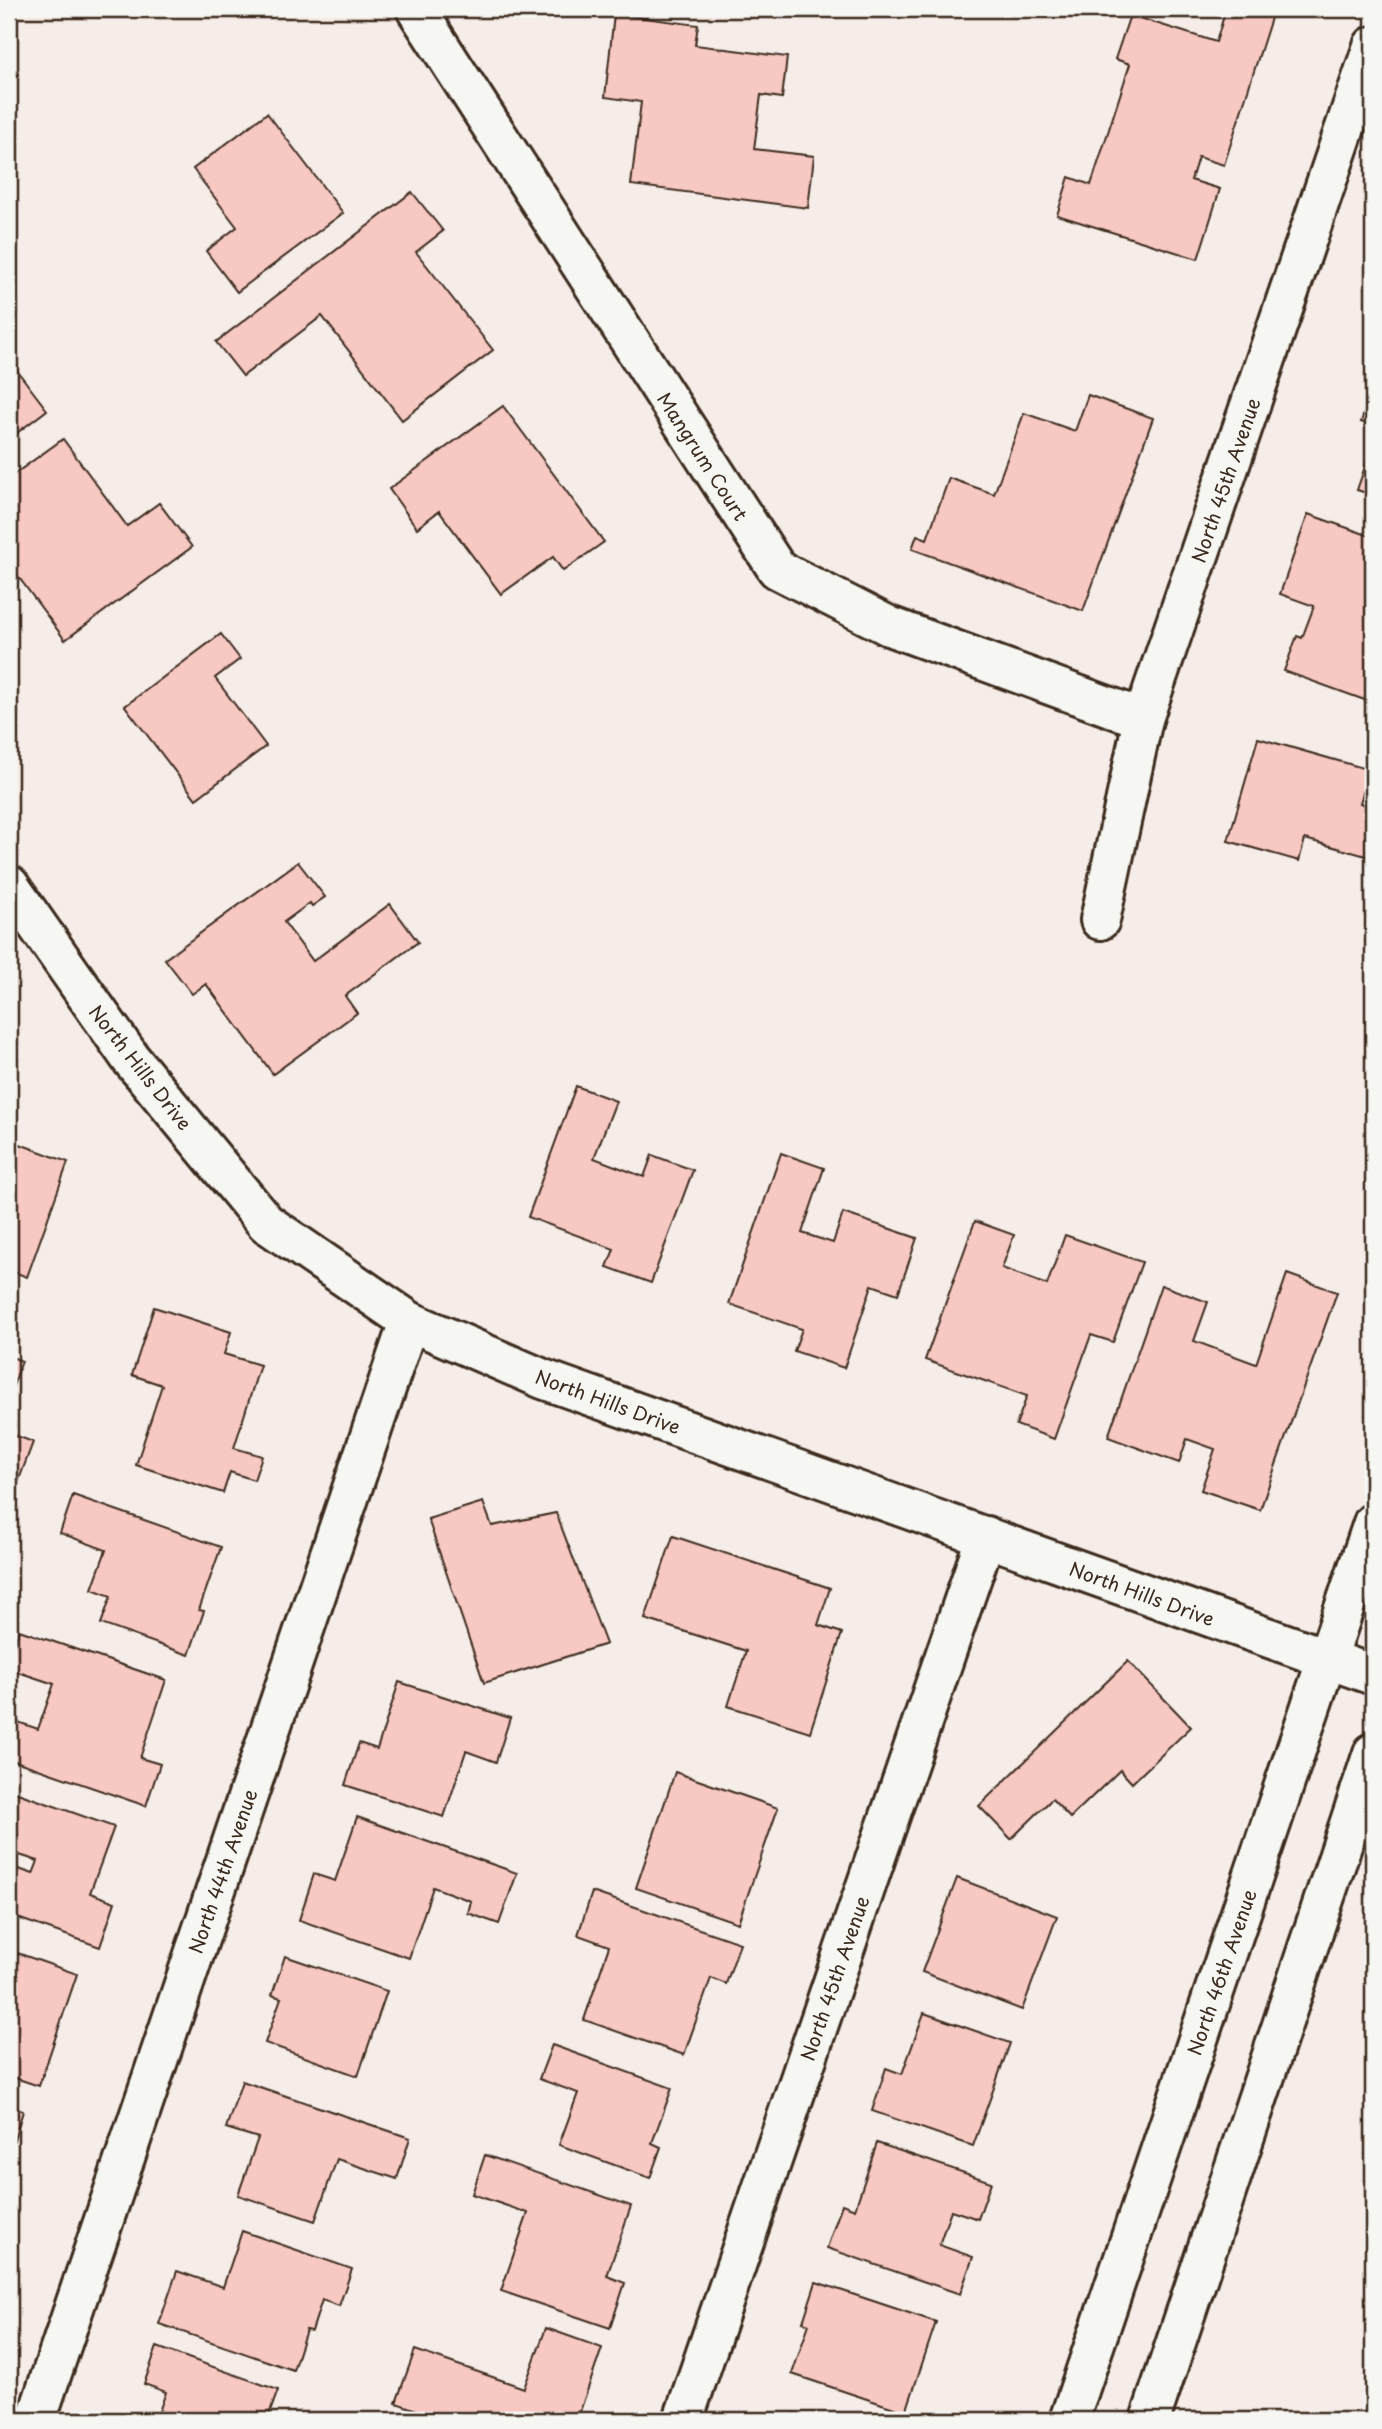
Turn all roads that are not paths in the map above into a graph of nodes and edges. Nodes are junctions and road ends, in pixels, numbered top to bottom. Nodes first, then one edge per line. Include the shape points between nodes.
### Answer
1 (416, 9) edge
2 (1373, 46) edge
3 (1143, 719) junction
4 (9, 885) edge
5 (1100, 920) dead end
6 (409, 1321) junction
7 (1373, 1523) edge
8 (986, 1536) junction
9 (1327, 1661) junction
10 (1373, 1675) edge
11 (1373, 1753) edge
12 (36, 2420) edge
13 (683, 2420) edge
14 (1069, 2420) edge
15 (1150, 2420) edge

1 - 3 street, Mangrum Court via 777,569 889,626
2 - 3 street, North 45th Avenue
3 - 5 street, North 45th Avenue
4 - 6 street, North Hills Drive via 131,1059 266,1223
6 - 8 street, North Hills Drive via 543,1379
6 - 12 street, North 44th Avenue
7 - 9 street, North 46th Avenue
8 - 9 street, North Hills Drive
8 - 13 street, North 45th Avenue
9 - 10 street, North Hills Drive
9 - 14 street, North 46th Avenue
11 - 15 street

